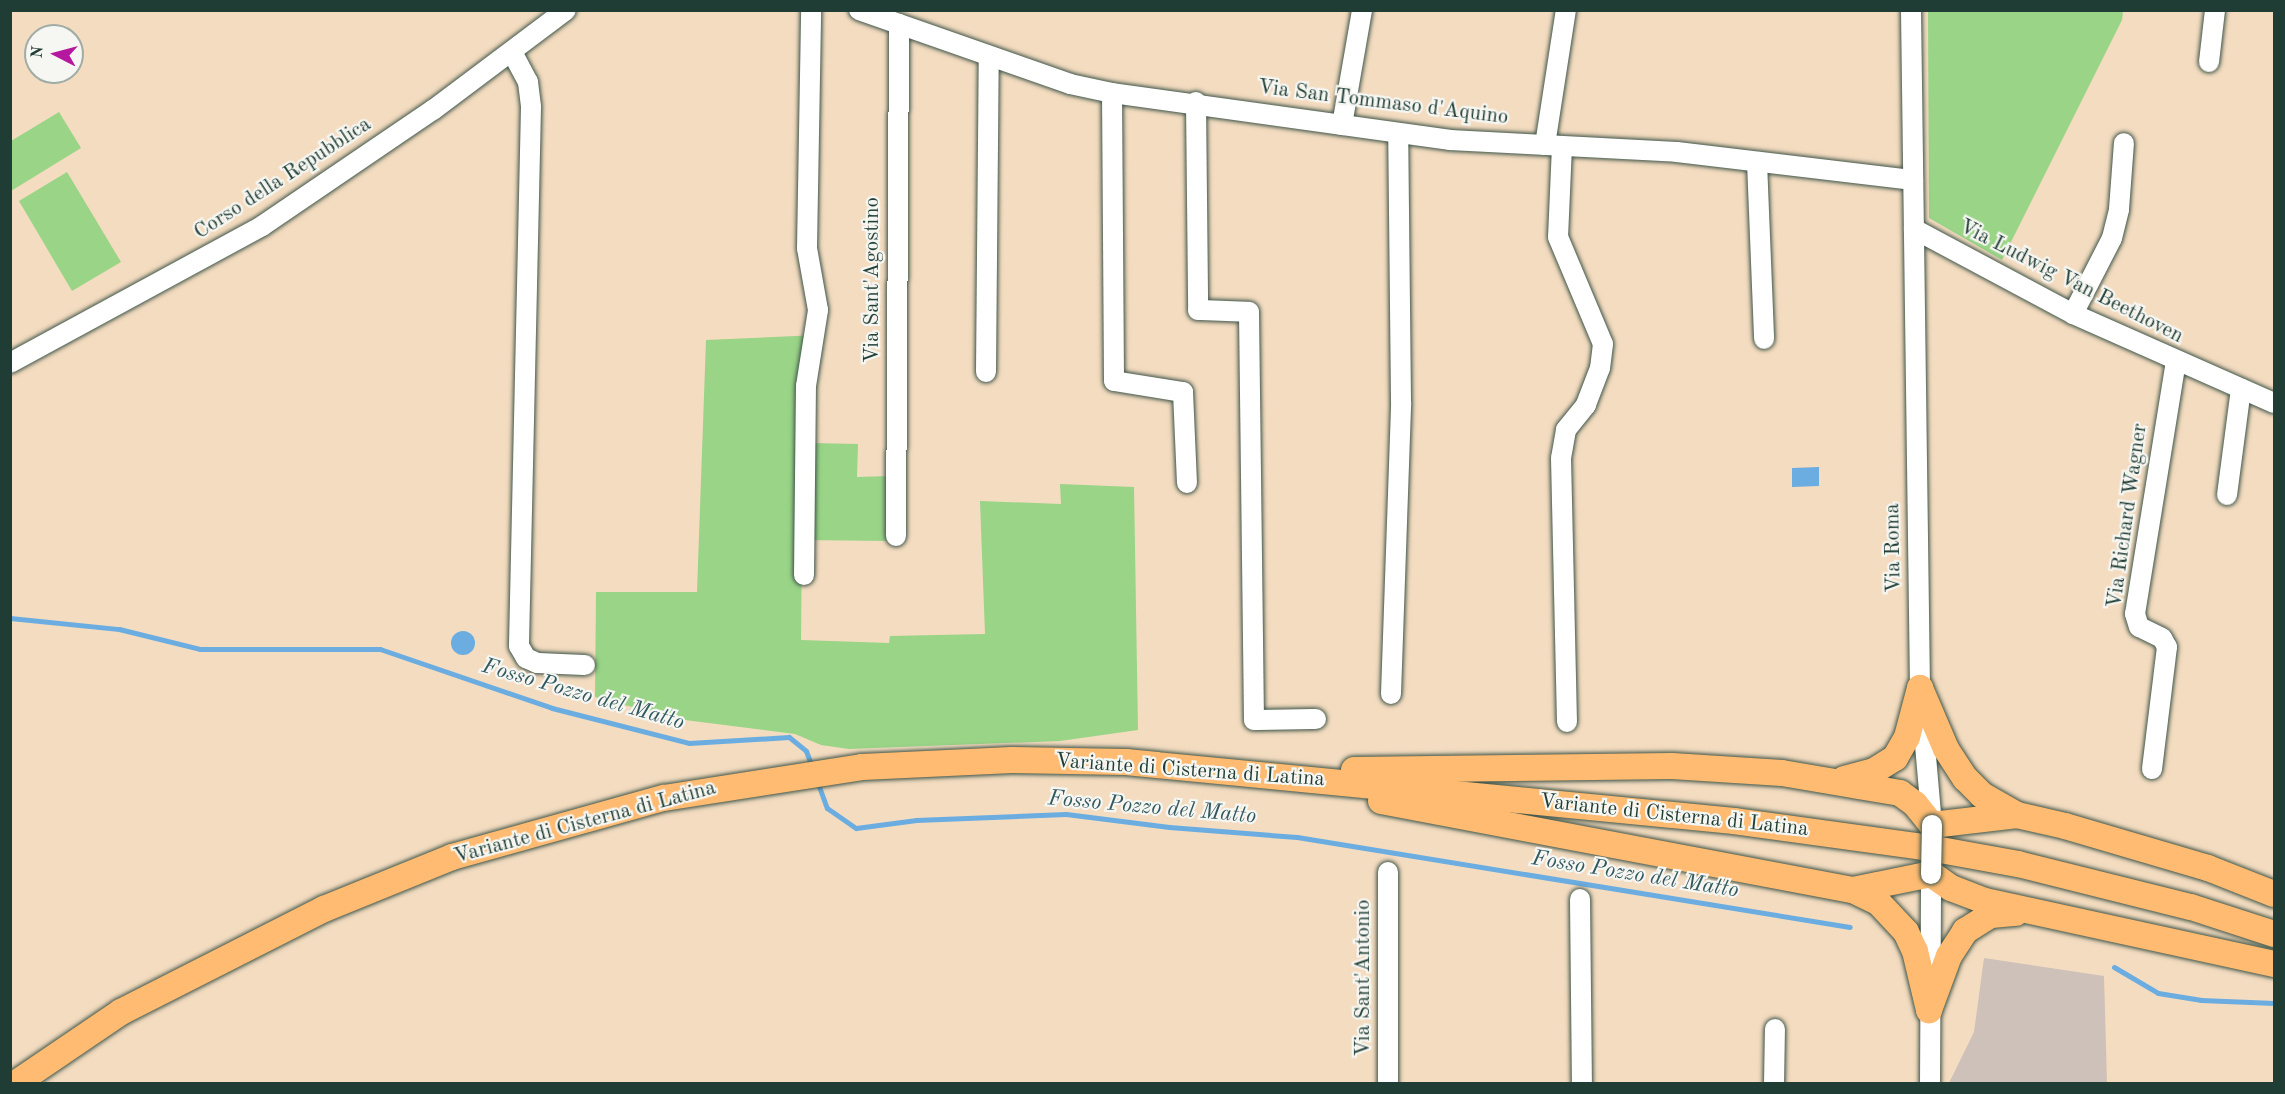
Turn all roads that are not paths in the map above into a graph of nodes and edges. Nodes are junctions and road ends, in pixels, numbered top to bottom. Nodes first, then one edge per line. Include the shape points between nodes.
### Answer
1 (566, 10) edge
2 (810, 10) edge
3 (859, 10) edge
4 (1362, 10) edge
5 (1566, 10) edge
6 (1911, 10) edge
7 (2215, 10) edge
8 (898, 24) junction
9 (512, 52) junction
10 (989, 58) junction
11 (2209, 62) dead end
12 (1112, 93) junction
13 (1196, 102) junction
14 (1342, 125) junction
15 (1398, 134) junction
16 (2124, 143) dead end
17 (1553, 145) junction
18 (1757, 162) junction
19 (1913, 180) junction
20 (1914, 230) junction
21 (2073, 314) junction
22 (1764, 339) dead end
23 (2176, 362) junction
24 (10, 363) edge
25 (986, 372) dead end
26 (2241, 389) junction
27 (2274, 403) edge
28 (1187, 483) dead end
29 (2227, 495) dead end
30 (896, 536) dead end
31 (804, 574) dead end
32 (585, 665) dead end
33 (1920, 688) junction
34 (1391, 694) dead end
35 (1316, 719) dead end
36 (1567, 722) dead end
37 (2152, 769) dead end
38 (1240, 773) junction
39 (1828, 781) junction
40 (2017, 815) junction
41 (1932, 825) junction
42 (1388, 872) dead end
43 (1931, 874) junction
44 (1853, 890) junction
45 (2274, 894) edge
46 (1580, 899) dead end
47 (2033, 912) junction
48 (2274, 934) edge
49 (2274, 964) edge
50 (1929, 1010) junction
51 (1775, 1029) dead end
52 (15, 1083) edge
53 (1388, 1083) edge
54 (1582, 1083) edge
55 (1774, 1083) edge
56 (1930, 1083) edge

1 - 9 street, Corso della Repubblica
2 - 31 street via 807,248 818,310 806,386
3 - 8 street, Via San Tommaso d'Aquino
4 - 14 street
5 - 17 street
6 - 19 street, Via Roma
7 - 11 street
8 - 10 street, Via San Tommaso d'Aquino
8 - 30 street, Via Sant'Agostino
9 - 24 street, Corso della Repubblica via 262,226
9 - 32 street via 528,82 531,107 519,646 533,662
10 - 12 street, Via San Tommaso d'Aquino
10 - 25 street
12 - 13 street, Via San Tommaso d'Aquino
12 - 28 street via 1114,381 1183,392
13 - 14 street, Via San Tommaso d'Aquino
13 - 35 street via 1198,310 1249,312 1254,720
14 - 15 street, Via San Tommaso d'Aquino
15 - 17 street, Via San Tommaso d'Aquino
15 - 34 street via 1401,402
16 - 21 street via 2119,208 2112,238
17 - 18 street, Via San Tommaso d'Aquino via 1677,152
17 - 36 street via 1558,237 1603,344 1600,368 1586,405 1566,430 1561,458
18 - 19 street, Via San Tommaso d'Aquino
18 - 22 street
19 - 20 street, Via Roma
20 - 21 street, Via Ludwig Van Beethoven
20 - 33 street, Via Roma
21 - 23 street, Via Ludwig Van Beethoven
23 - 26 street, Via Ludwig Van Beethoven
23 - 37 street, Via Richard Wagner via 2135,614 2139,627 2162,638 2167,647
26 - 27 street, Via Ludwig Van Beethoven
26 - 29 street
33 - 39 main road via 1909,732 1895,758 1866,774
33 - 40 main road via 1942,741 1965,778 1982,795
33 - 41 street, Via Roma
38 - 39 main road via 1672,766 1770,772
38 - 44 main road
38 - 48 main road, Variante di Cisterna di Latina via 1734,821 1924,847 2106,885
38 - 52 main road, Variante di Cisterna di Latina via 1126,762 1012,760 862,766 655,801 452,857 324,909 121,1012
39 - 41 main road via 1900,794 1911,799
40 - 41 main road
40 - 45 main road via 2134,845
41 - 43 street, Via Roma, bridge
42 - 53 street, Via Sant'Antonio
43 - 44 main road
43 - 47 main road via 1972,897
43 - 50 street, Via Roma
44 - 50 main road via 1884,907 1906,932 1915,951
46 - 54 street
47 - 49 main road
47 - 50 main road via 1991,915 1965,931 1949,956
50 - 56 street, Via Roma
51 - 55 street

